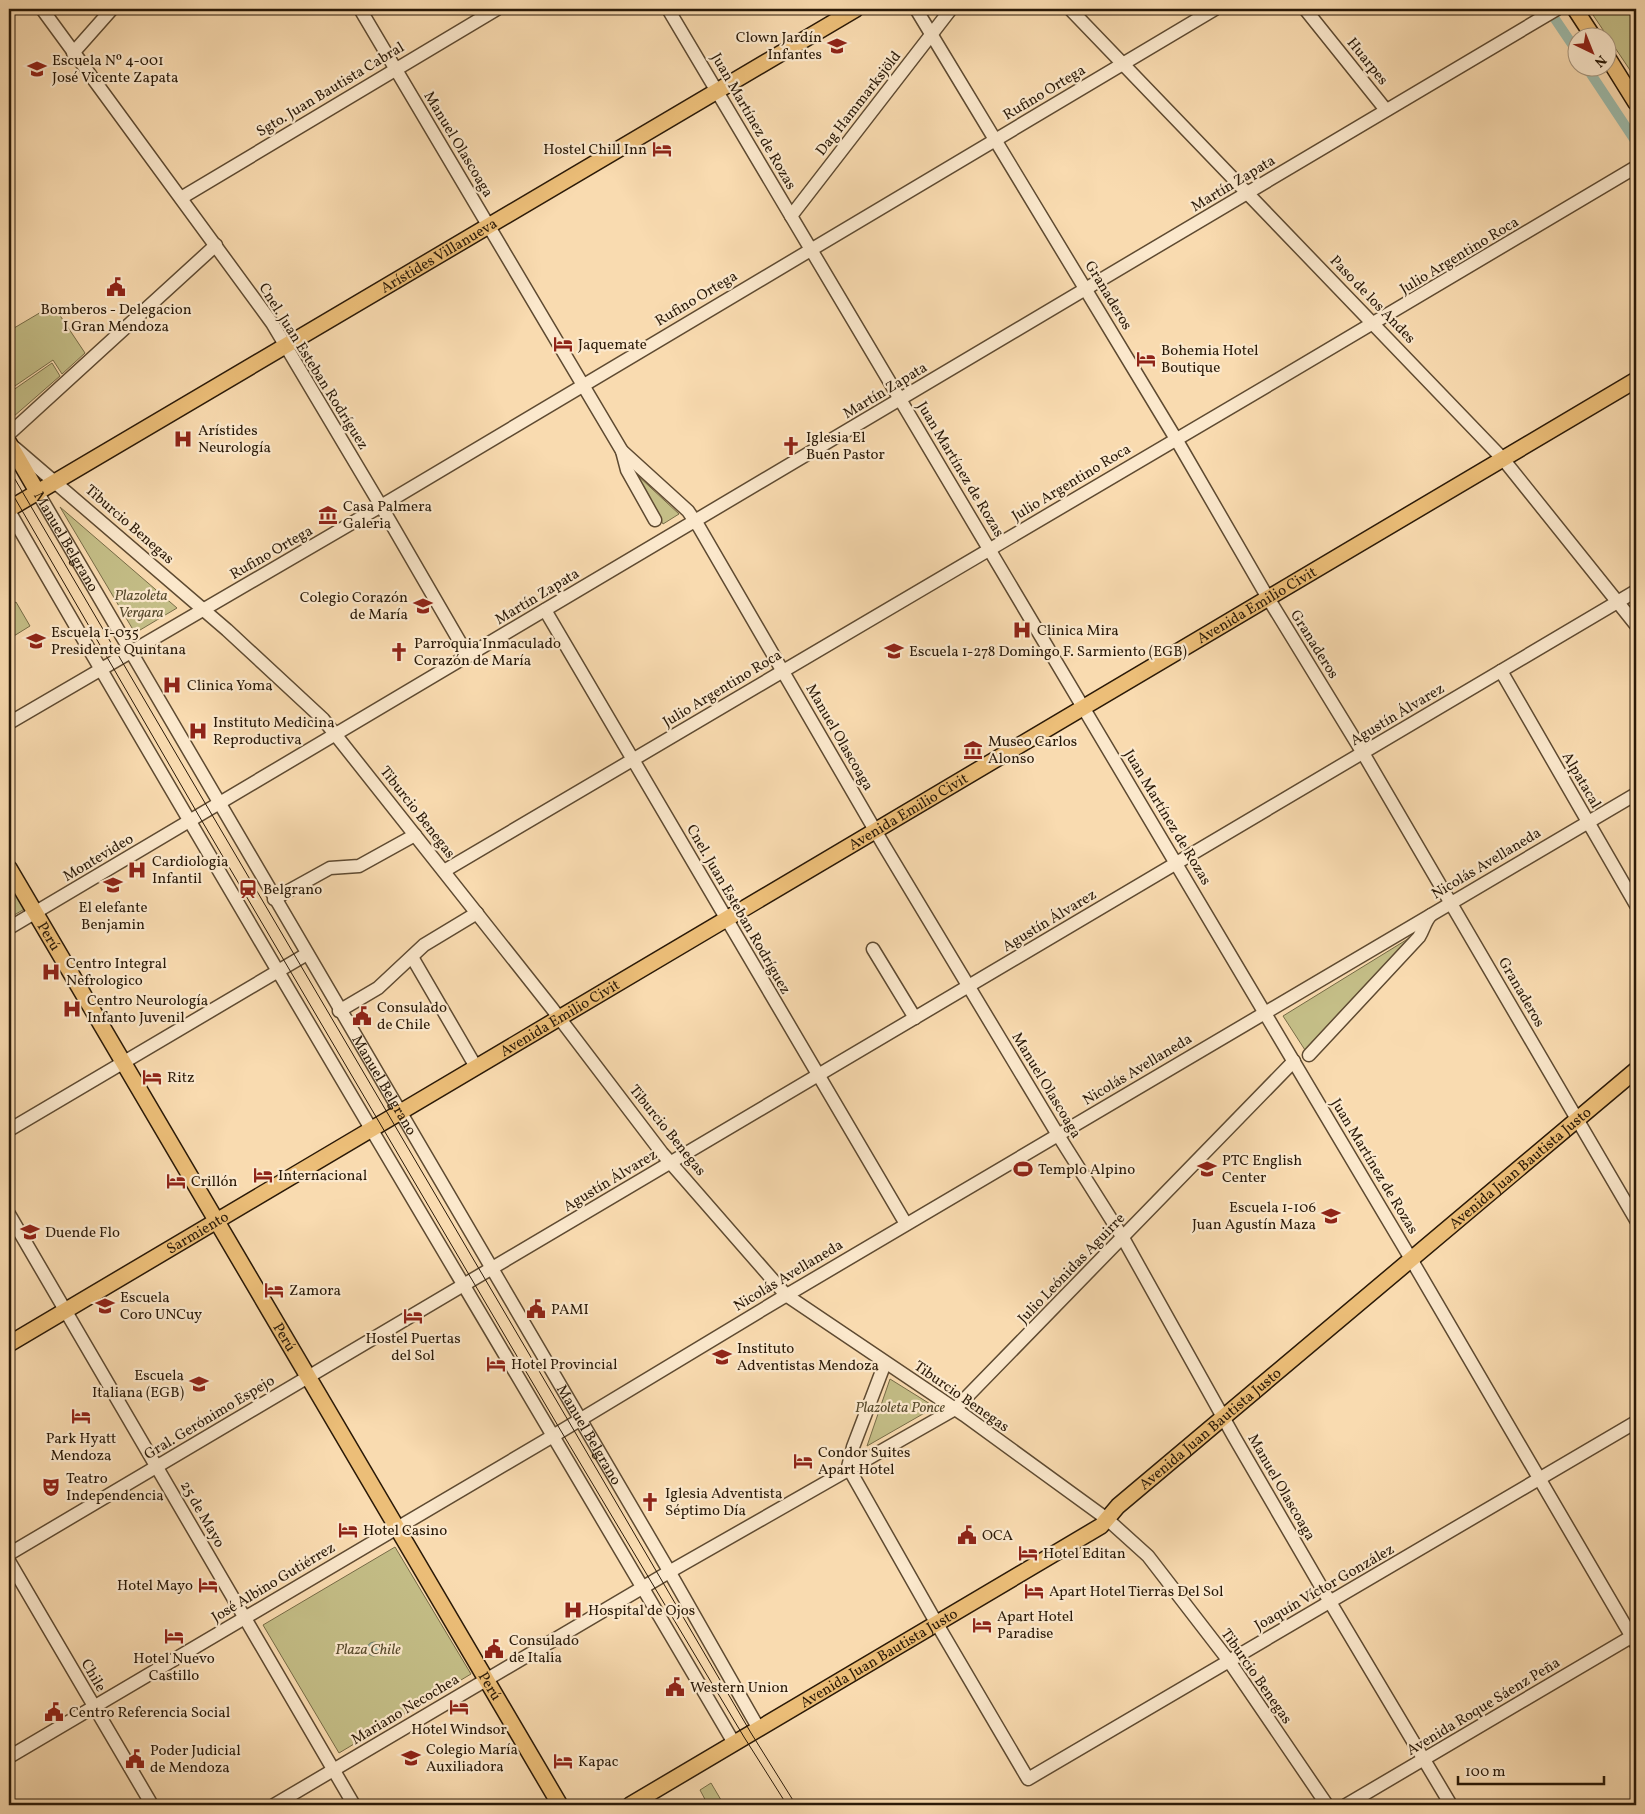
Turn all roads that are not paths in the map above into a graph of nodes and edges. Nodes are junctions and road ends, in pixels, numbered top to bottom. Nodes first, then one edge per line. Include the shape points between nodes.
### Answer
1 (42, 9) edge
2 (112, 9) edge
3 (360, 9) edge
4 (497, 9) edge
5 (668, 9) edge
6 (856, 9) edge
7 (916, 9) edge
8 (951, 9) edge
9 (1070, 9) edge
10 (1215, 9) edge
11 (1305, 9) edge
12 (1557, 9) edge
13 (1575, 9) edge
14 (1587, 28) edge
15 (932, 34) junction
16 (73, 53) junction
17 (1123, 64) junction
18 (395, 69) junction
19 (1618, 74) edge
20 (717, 91) junction
21 (1636, 103) edge
22 (1386, 110) junction
23 (995, 140) junction
24 (1636, 167) edge
25 (1248, 192) junction
26 (181, 198) junction
27 (791, 216) junction
28 (489, 226) junction
29 (216, 245) junction
30 (810, 250) junction
31 (1086, 289) junction
32 (1374, 324) junction
33 (286, 346) junction
34 (1636, 380) edge
35 (584, 384) junction
36 (900, 399) junction
37 (9, 434) edge
38 (1176, 439) junction
39 (9, 442) edge
40 (622, 451) junction
41 (1503, 459) junction
42 (55, 482) junction
43 (38, 493) junction
44 (381, 506) junction
45 (9, 510) edge
46 (655, 520) dead end
47 (695, 521) junction
48 (990, 549) junction
49 (1636, 591) edge
50 (1268, 598) junction
51 (1617, 602) junction
52 (204, 610) junction
53 (545, 610) junction
54 (1636, 625) edge
55 (130, 652) junction
56 (468, 656) junction
57 (100, 669) junction
58 (782, 671) junction
59 (1501, 671) junction
60 (1084, 708) junction
61 (9, 723) edge
62 (336, 735) junction
63 (1363, 752) junction
64 (633, 760) junction
65 (1636, 794) edge
66 (219, 804) junction
67 (204, 813) joint
68 (188, 822) junction
69 (1588, 822) junction
70 (875, 831) junction
71 (416, 835) junction
72 (1176, 863) junction
73 (9, 868) edge
74 (444, 872) junction
75 (274, 899) junction
76 (1451, 903) junction
77 (1636, 905) edge
78 (35, 913) junction
79 (477, 913) junction
80 (1431, 914) junction
81 (726, 919) junction
82 (1410, 927) junction
83 (9, 928) edge
84 (1418, 938) junction
85 (873, 950) dead end
86 (306, 954) junction
87 (412, 958) junction
88 (278, 971) junction
89 (968, 986) junction
90 (339, 1011) junction
91 (1265, 1012) junction
92 (559, 1018) junction
93 (914, 1018) junction
94 (1309, 1056) dead end
95 (1294, 1061) junction
96 (123, 1062) junction
97 (476, 1067) junction
98 (1636, 1070) edge
99 (818, 1075) junction
100 (399, 1113) junction
101 (1577, 1120) junction
102 (386, 1121) joint
103 (372, 1129) junction
104 (9, 1130) edge
105 (1058, 1134) junction
106 (671, 1162) junction
107 (9, 1214) edge
108 (1636, 1220) edge
109 (217, 1221) junction
110 (906, 1224) junction
111 (1123, 1238) junction
112 (1411, 1259) junction
113 (491, 1269) junction
114 (477, 1277) joint
115 (464, 1285) junction
116 (786, 1295) junction
117 (65, 1311) junction
118 (9, 1344) edge
119 (885, 1363) junction
120 (309, 1377) junction
121 (955, 1409) junction
122 (1223, 1417) junction
123 (579, 1420) junction
124 (1636, 1422) edge
125 (553, 1436) junction
126 (156, 1466) junction
127 (849, 1470) junction
128 (1540, 1479) junction
129 (1107, 1519) junction
130 (398, 1527) junction
131 (9, 1554) edge
132 (9, 1561) edge
133 (669, 1572) junction
134 (656, 1579) joint
135 (643, 1587) junction
136 (1330, 1602) junction
137 (244, 1617) junction
138 (937, 1624) junction
139 (1635, 1638) edge
140 (1229, 1662) junction
141 (487, 1679) junction
142 (94, 1706) junction
143 (753, 1732) junction
144 (734, 1744) junction
145 (9, 1756) edge
146 (1424, 1759) junction
147 (334, 1770) junction
148 (152, 1805) edge
149 (274, 1805) edge
150 (354, 1805) edge
151 (560, 1805) edge
152 (630, 1805) edge
153 (1327, 1805) edge
154 (1346, 1805) edge
155 (1451, 1805) edge

1 - 16 street, Cnel. Juan Esteban Rodríguez
2 - 16 street
3 - 18 street, Manuel Olascoaga
4 - 18 street, Sgto. Juan Bautista Cabral
5 - 20 street, Juan Martínez de Rozas
6 - 20 main road, Arístides Villanueva
7 - 15 street, Granaderos
8 - 15 street, Dag Hammarksjöld
9 - 17 street, Paso de los Andes
10 - 17 street, Rufino Ortega
11 - 22 street, Huarpes
12 - 22 street, Martín Zapata
13 - 14 main road
15 - 23 street, Granaderos
15 - 27 street, Dag Hammarksjöld
16 - 26 street, Cnel. Juan Esteban Rodríguez
17 - 23 street, Rufino Ortega
17 - 25 street, Paso de los Andes
18 - 26 street, Sgto. Juan Bautista Cabral
18 - 28 street, Manuel Olascoaga
19 - 21 main road
20 - 27 street, Juan Martínez de Rozas
20 - 28 main road, Arístides Villanueva
22 - 25 street, Martín Zapata
23 - 30 street, Rufino Ortega
23 - 31 street, Granaderos
24 - 32 street, Julio Argentino Roca
25 - 31 street, Martín Zapata
25 - 32 street, Paso de los Andes
26 - 29 street, Cnel. Juan Esteban Rodríguez
27 - 30 street, Juan Martínez de Rozas
28 - 33 main road, Arístides Villanueva
28 - 35 street, Manuel Olascoaga
29 - 33 street, Cnel. Juan Esteban Rodríguez
29 - 37 street
30 - 35 street, Rufino Ortega
30 - 36 street, Juan Martínez de Rozas
31 - 36 street, Martín Zapata
31 - 38 street, Granaderos
32 - 38 street, Julio Argentino Roca
32 - 41 street, Paso de los Andes
33 - 42 main road, Arístides Villanueva
33 - 44 street, Cnel. Juan Esteban Rodríguez
34 - 41 main road, Avenida Emilio Civit
35 - 40 street, Manuel Olascoaga
35 - 44 street, Rufino Ortega
36 - 47 street, Martín Zapata
36 - 48 street, Juan Martínez de Rozas
38 - 48 street, Julio Argentino Roca
38 - 50 street, Granaderos
39 - 42 street, Tiburcio Benegas
39 - 43 main road, Manuel Belgrano
40 - 46 street, Manuel Olascoaga via 627,470
40 - 47 street, Manuel Olascoaga
41 - 50 main road, Avenida Emilio Civit
41 - 51 street, Paso de los Andes
42 - 43 main road, Arístides Villanueva
42 - 52 street, Tiburcio Benegas
43 - 45 main road, Arístides Villanueva
43 - 55 street, Manuel Belgrano
44 - 52 street, Rufino Ortega
44 - 56 street, Cnel. Juan Esteban Rodríguez
45 - 57 street, Manuel Belgrano
47 - 53 street, Martín Zapata
47 - 58 street, Manuel Olascoaga
48 - 58 street, Julio Argentino Roca
48 - 60 street, Juan Martínez de Rozas
49 - 51 street, Agustín Álvarez
50 - 60 main road, Avenida Emilio Civit
50 - 63 street, Granaderos
51 - 54 street, Paso de los Andes
51 - 59 street, Agustín Álvarez
52 - 55 street, Rufino Ortega
52 - 62 street, Tiburcio Benegas via 316,712
53 - 56 street, Martín Zapata
53 - 64 street, Cnel. Juan Esteban Rodríguez
55 - 57 street, Rufino Ortega
55 - 66 street, Manuel Belgrano
56 - 62 street, Martín Zapata
57 - 61 street, Rufino Ortega
57 - 68 street, Manuel Belgrano
58 - 64 street, Julio Argentino Roca
58 - 70 street, Manuel Olascoaga
59 - 63 street, Agustín Álvarez
59 - 69 street, Alpatacal
60 - 70 main road, Avenida Emilio Civit
60 - 72 street, Juan Martínez de Rozas
62 - 66 street, Martín Zapata
62 - 71 street, Tiburcio Benegas
63 - 72 street, Agustín Álvarez
63 - 76 street, Granaderos
64 - 74 street, Julio Argentino Roca
64 - 81 street, Cnel. Juan Esteban Rodríguez
65 - 69 street, Nicolás Avellaneda
66 - 67 street, Martín Zapata
66 - 75 street, Manuel Belgrano
67 - 68 street, Montevideo
68 - 78 street, Montevideo
68 - 88 street, Manuel Belgrano
69 - 76 street, Nicolás Avellaneda
69 - 77 street, Alpatacal
70 - 81 main road, Avenida Emilio Civit
70 - 89 street, Manuel Olascoaga
71 - 74 street, Tiburcio Benegas
71 - 75 street via 359,866 330,868
72 - 89 street, Agustín Álvarez
72 - 91 street, Juan Martínez de Rozas
73 - 78 main road, Perú
74 - 79 street, Tiburcio Benegas
75 - 86 street, Manuel Belgrano
76 - 80 street, Nicolás Avellaneda
76 - 101 street, Granaderos
78 - 83 street, Montevideo
78 - 96 main road, Perú
79 - 87 street via 431,940
79 - 92 street, Tiburcio Benegas
80 - 82 street, Nicolás Avellaneda
80 - 84 street
81 - 92 main road, Avenida Emilio Civit
81 - 99 street, Cnel. Juan Esteban Rodríguez
82 - 84 street via 1419,928
82 - 91 street, Nicolás Avellaneda
84 - 94 street
85 - 93 street
86 - 88 street
86 - 90 street, Manuel Belgrano
87 - 90 street via 378,988
87 - 97 street
88 - 96 street
88 - 103 street, Manuel Belgrano
89 - 93 street, Agustín Álvarez
89 - 105 street, Manuel Olascoaga
90 - 100 street, Manuel Belgrano
91 - 95 street, Juan Martínez de Rozas
91 - 105 street, Nicolás Avellaneda
92 - 97 main road, Avenida Emilio Civit
92 - 106 street, Tiburcio Benegas
93 - 99 street, Agustín Álvarez
95 - 111 street, Julio Leónidas Aguirre
95 - 112 street, Juan Martínez de Rozas
96 - 104 street
96 - 109 main road, Perú
97 - 100 main road, Avenida Emilio Civit
98 - 101 main road, Avenida Juan Bautista Justo
99 - 106 street, Agustín Álvarez
99 - 110 street, Cnel. Juan Esteban Rodríguez
100 - 102 main road, Avenida Emilio Civit
100 - 113 street, Manuel Belgrano
101 - 108 street, Granaderos
101 - 112 main road, Avenida Juan Bautista Justo
102 - 103 main road, Sarmiento
103 - 109 main road, Sarmiento
103 - 115 street, Manuel Belgrano
105 - 110 street, Nicolás Avellaneda
105 - 111 street, Manuel Olascoaga
106 - 113 street, Agustín Álvarez
106 - 116 street, Tiburcio Benegas
107 - 117 street, 25 de Mayo
109 - 117 main road, Sarmiento
109 - 120 main road, Perú
110 - 116 street, Nicolás Avellaneda
111 - 121 street, Julio Leónidas Aguirre
111 - 122 street, Manuel Olascoaga
112 - 122 main road, Avenida Juan Bautista Justo
112 - 128 street, Juan Martínez de Rozas
113 - 114 street, Agustín Álvarez
113 - 123 street, Manuel Belgrano
114 - 115 street, Gral. Gerónimo Espejo
115 - 120 street, Gral. Gerónimo Espejo
115 - 125 street, Manuel Belgrano
116 - 119 street, Tiburcio Benegas
116 - 123 street, Nicolás Avellaneda
117 - 118 main road, Sarmiento
117 - 126 street, 25 de Mayo
119 - 121 street, Tiburcio Benegas
119 - 127 street via 847,1465
120 - 126 street, Gral. Gerónimo Espejo
120 - 130 main road, Perú
121 - 127 street, Julio Leónidas Aguirre
121 - 129 street, Tiburcio Benegas
122 - 129 main road, Avenida Juan Bautista Justo
122 - 136 street, Manuel Olascoaga
123 - 125 street, Nicolás Avellaneda
123 - 133 street, Manuel Belgrano
124 - 128 street, Joaquín Víctor González
125 - 130 street, José Albino Gutiérrez
125 - 135 street, Manuel Belgrano
126 - 131 street, Gral. Gerónimo Espejo
126 - 137 street, 25 de Mayo
127 - 133 street, Julio Leónidas Aguirre
127 - 138 street
128 - 136 street, Joaquín Víctor González
128 - 139 street, Juan Martínez de Rozas
129 - 138 main road, Avenida Juan Bautista Justo via 1096,1530
129 - 140 street, Tiburcio Benegas via 1151,1561
130 - 137 street, José Albino Gutiérrez
130 - 141 main road, Perú
132 - 142 street, Chile
133 - 134 street, Julio Leónidas Aguirre
133 - 143 street, Manuel Belgrano
134 - 135 street, Mariano Necochea
135 - 141 street, Mariano Necochea
135 - 144 street, Manuel Belgrano
136 - 140 street, Joaquín Víctor González
136 - 146 street, Manuel Olascoaga
137 - 142 street, José Albino Gutiérrez
137 - 147 street, 25 de Mayo
138 - 140 street, Joaquín Víctor González via 1028,1779
138 - 143 main road, Avenida Juan Bautista Justo
139 - 146 street, Avenida Roque Sáenz Peña
140 - 153 street, Tiburcio Benegas
141 - 147 street, Mariano Necochea
141 - 151 main road, Perú
142 - 145 street, José Albino Gutiérrez
142 - 148 street, Chile
143 - 144 main road, Avenida Juan Bautista Justo
144 - 152 main road, Avenida Juan Bautista Justo
146 - 154 street, Avenida Roque Sáenz Peña
146 - 155 street, Manuel Olascoaga
147 - 149 street, Mariano Necochea
147 - 150 street, 25 de Mayo

